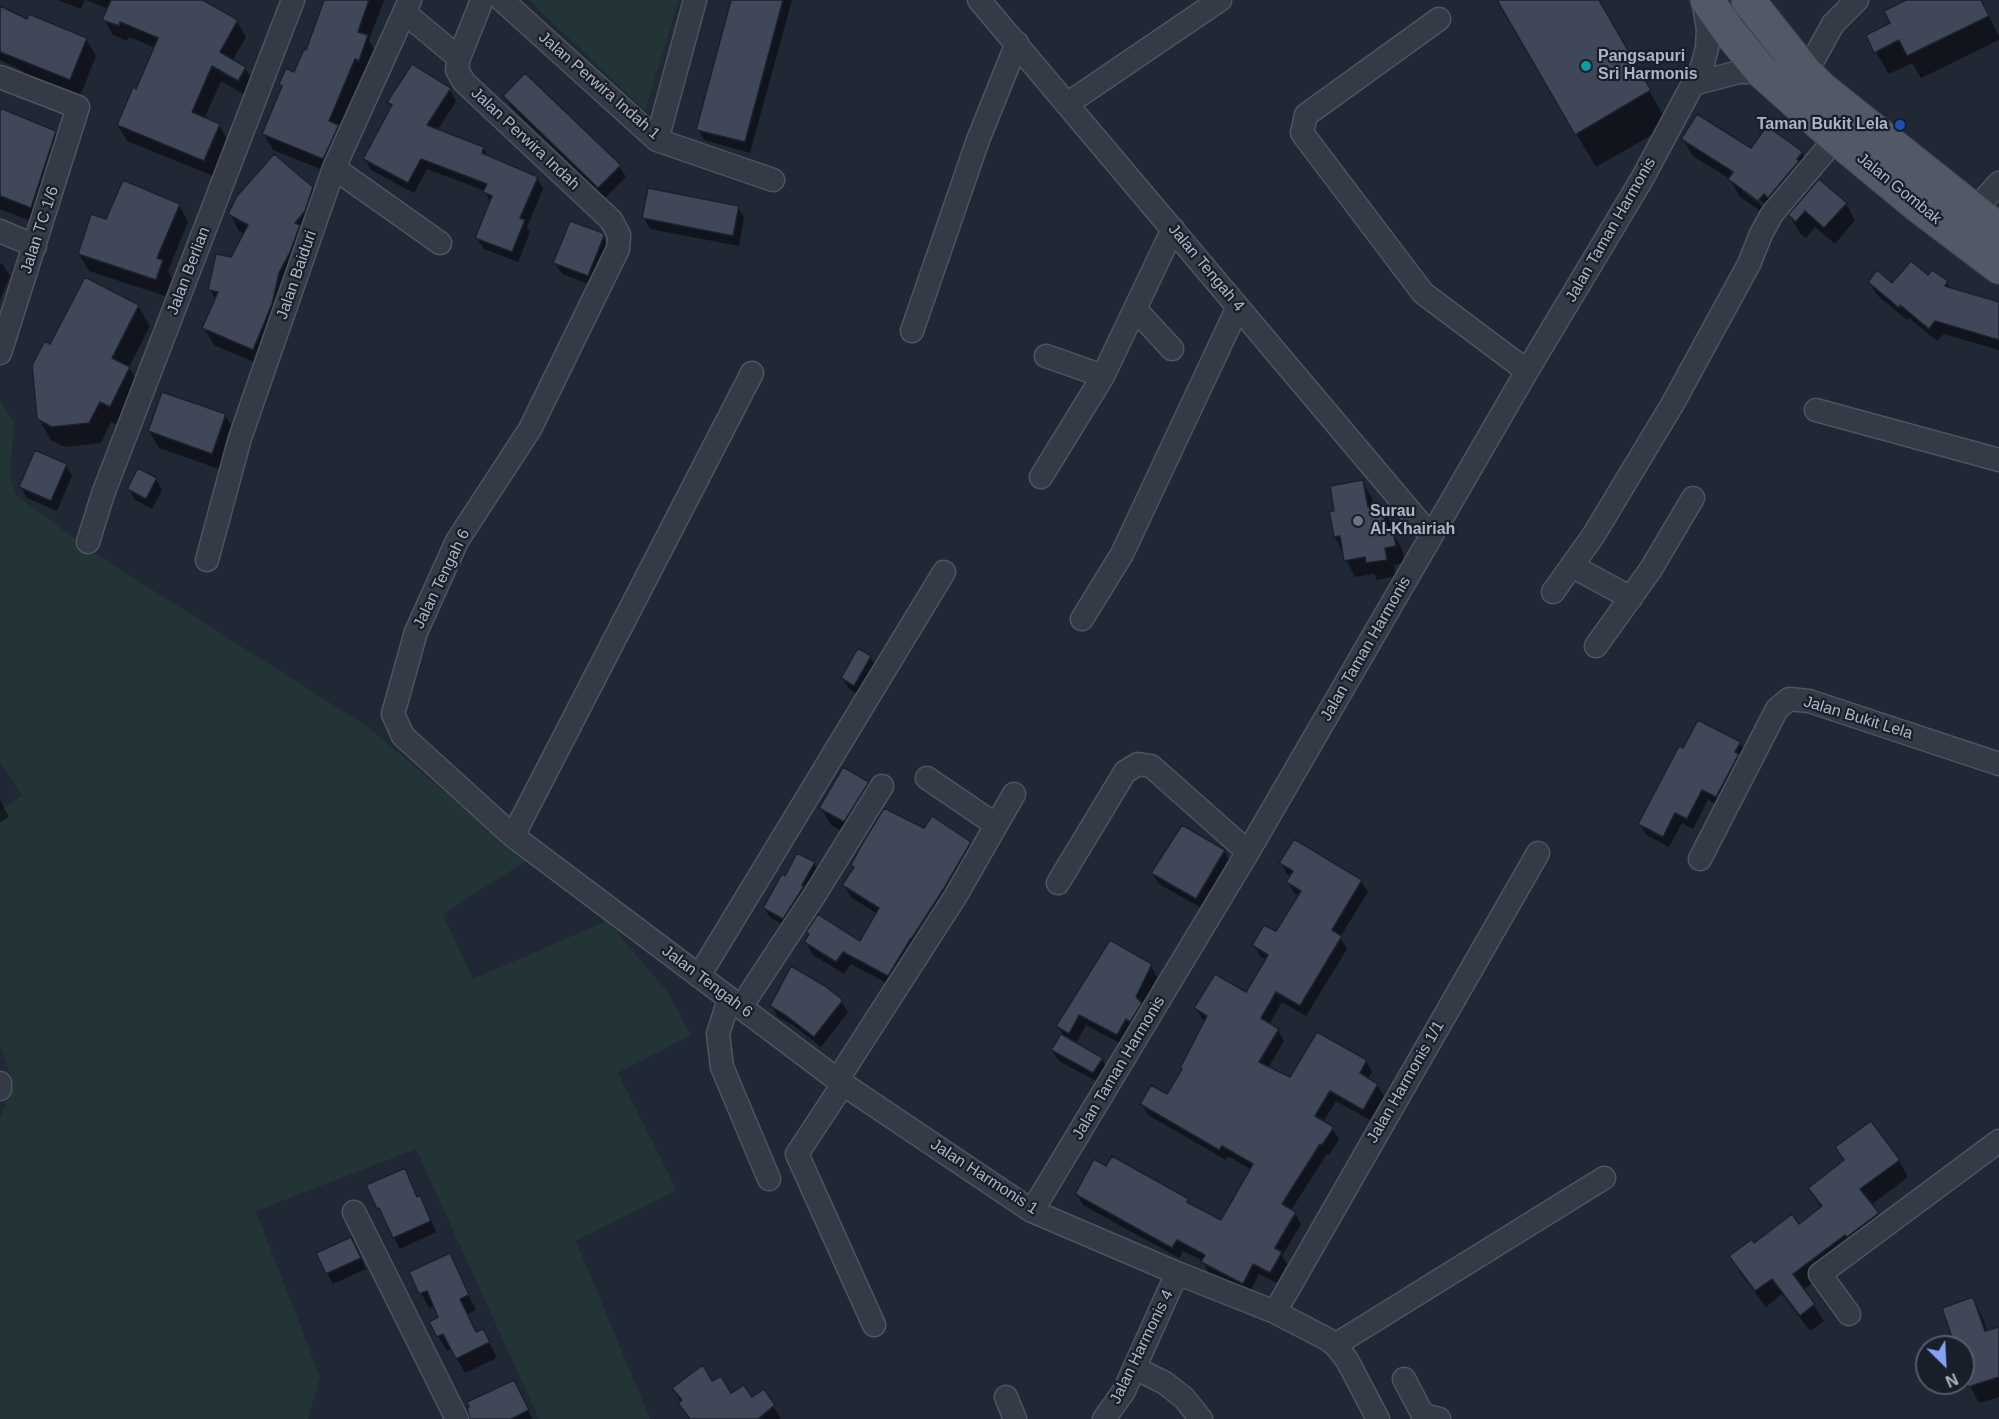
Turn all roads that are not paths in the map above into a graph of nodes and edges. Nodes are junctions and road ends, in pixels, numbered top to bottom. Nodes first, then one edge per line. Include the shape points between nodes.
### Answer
1 (482, 0) edge
2 (502, 0) edge
3 (695, 0) edge
4 (979, 0) edge
5 (1220, 0) edge
6 (1705, 0) edge
7 (1748, 0) edge
8 (1857, 0) edge
9 (291, 1) edge
10 (408, 7) edge
11 (1439, 19) dead end
12 (1017, 43) junction
13 (459, 57) junction
14 (1762, 72) junction
15 (1806, 72) junction
16 (0, 77) edge
17 (1693, 84) junction
18 (1067, 104) junction
19 (1836, 138) junction
20 (657, 140) junction
21 (333, 168) junction
22 (773, 180) dead end
23 (1999, 183) edge
24 (1986, 220) edge
25 (1173, 229) junction
26 (0, 231) edge
27 (620, 235) joint
28 (440, 243) dead end
29 (35, 246) junction
30 (1999, 267) edge
31 (1238, 307) junction
32 (1136, 310) junction
33 (912, 331) dead end
34 (1172, 349) dead end
35 (0, 353) edge
36 (1046, 356) dead end
37 (1527, 371) junction
38 (752, 373) dead end
39 (1104, 376) junction
40 (1816, 410) dead end
41 (1999, 460) edge
42 (1041, 477) dead end
43 (1693, 498) dead end
44 (1431, 536) junction
45 (88, 542) dead end
46 (207, 560) dead end
47 (1572, 566) junction
48 (944, 572) dead end
49 (1553, 592) dead end
50 (1630, 598) junction
51 (1082, 619) dead end
52 (1596, 646) dead end
53 (1999, 764) edge
54 (927, 778) dead end
55 (882, 786) dead end
56 (1014, 794) dead end
57 (996, 825) junction
58 (513, 836) junction
59 (1248, 852) junction
60 (1538, 853) dead end
61 (1700, 859) dead end
62 (1058, 883) dead end
63 (699, 976) junction
64 (735, 1003) junction
65 (841, 1082) junction
66 (0, 1083) edge
67 (0, 1089) edge
68 (1999, 1141) edge
69 (1604, 1178) dead end
70 (769, 1179) dead end
71 (1032, 1211) junction
72 (354, 1212) dead end
73 (1177, 1273) junction
74 (1275, 1312) junction
75 (1849, 1314) dead end
76 (874, 1325) dead end
77 (1335, 1346) junction
78 (1135, 1368) junction
79 (1404, 1379) dead end
80 (1006, 1397) dead end
81 (457, 1419) edge
82 (1016, 1419) edge
83 (1104, 1419) edge
84 (1201, 1419) edge
85 (1378, 1419) edge
86 (1438, 1419) edge

1 - 13 street
2 - 20 street, Jalan Perwira Indah 1
3 - 20 street
4 - 12 street, Jalan Tengah 4
5 - 18 street
6 - 14 main road, Jalan Gombak
6 - 17 street, Jalan Taman Harmonis via 1707,48
7 - 15 main road, Jalan Gombak
8 - 15 street via 1833,24
9 - 45 street, Jalan Berlian
10 - 13 street
10 - 21 street, Jalan Baiduri
11 - 37 street via 1306,115 1302,133 1423,293
12 - 18 street, Jalan Tengah 4
12 - 33 street via 978,140
13 - 27 street, Jalan Perwira Indah via 458,70 464,82 611,220
14 - 17 street via 1739,72
14 - 19 main road, Jalan Gombak
15 - 24 main road, Jalan Gombak via 1833,99
16 - 29 street, Jalan TC 1/6 via 78,107
17 - 37 street, Jalan Taman Harmonis via 1642,179
18 - 25 street, Jalan Tengah 4
19 - 30 main road, Jalan Gombak
19 - 47 street via 1772,214 1672,405
20 - 22 street, Jalan Perwira Indah 1
21 - 28 street
21 - 46 street, Jalan Baiduri via 240,438
23 - 24 street
25 - 31 street, Jalan Tengah 4
25 - 32 street
26 - 29 street
27 - 58 street, Jalan Tengah 6 via 618,249 530,429 457,541 416,632 393,714 404,736
29 - 35 street, Jalan TC 1/6
31 - 44 street, Jalan Tengah 4
31 - 51 street via 1122,554
32 - 34 street
32 - 39 street
36 - 39 street
37 - 44 street, Jalan Taman Harmonis
38 - 58 street
39 - 42 street
40 - 41 street
43 - 50 street
44 - 59 street, Jalan Taman Harmonis
47 - 49 street
47 - 50 street
48 - 63 street
50 - 52 street
53 - 61 street, Jalan Bukit Lela via 1809,701 1789,699 1777,709
54 - 57 street
55 - 64 street via 814,896
56 - 57 street
57 - 65 street
58 - 63 street, Jalan Tengah 6
59 - 62 street via 1151,766 1138,764 1125,772
59 - 71 street, Jalan Taman Harmonis
60 - 74 street, Jalan Harmonis 1/1
63 - 64 street, Jalan Tengah 6
64 - 65 street, Jalan Tengah 6
64 - 70 street via 718,1034 722,1067
65 - 71 street, Jalan Harmonis 1
65 - 76 street via 797,1154
66 - 67 street
68 - 75 street via 1820,1274
69 - 77 street
71 - 73 street, Jalan Harmonis 1
72 - 81 street
73 - 74 street, Jalan Harmonis 1
73 - 78 street, Jalan Harmonis 4
74 - 77 street, Jalan Harmonis 1
77 - 85 street, Jalan Harmonis 1 via 1354,1372
78 - 83 street, Jalan Harmonis 4
78 - 84 street via 1165,1383
79 - 86 street via 1423,1415
80 - 82 street

